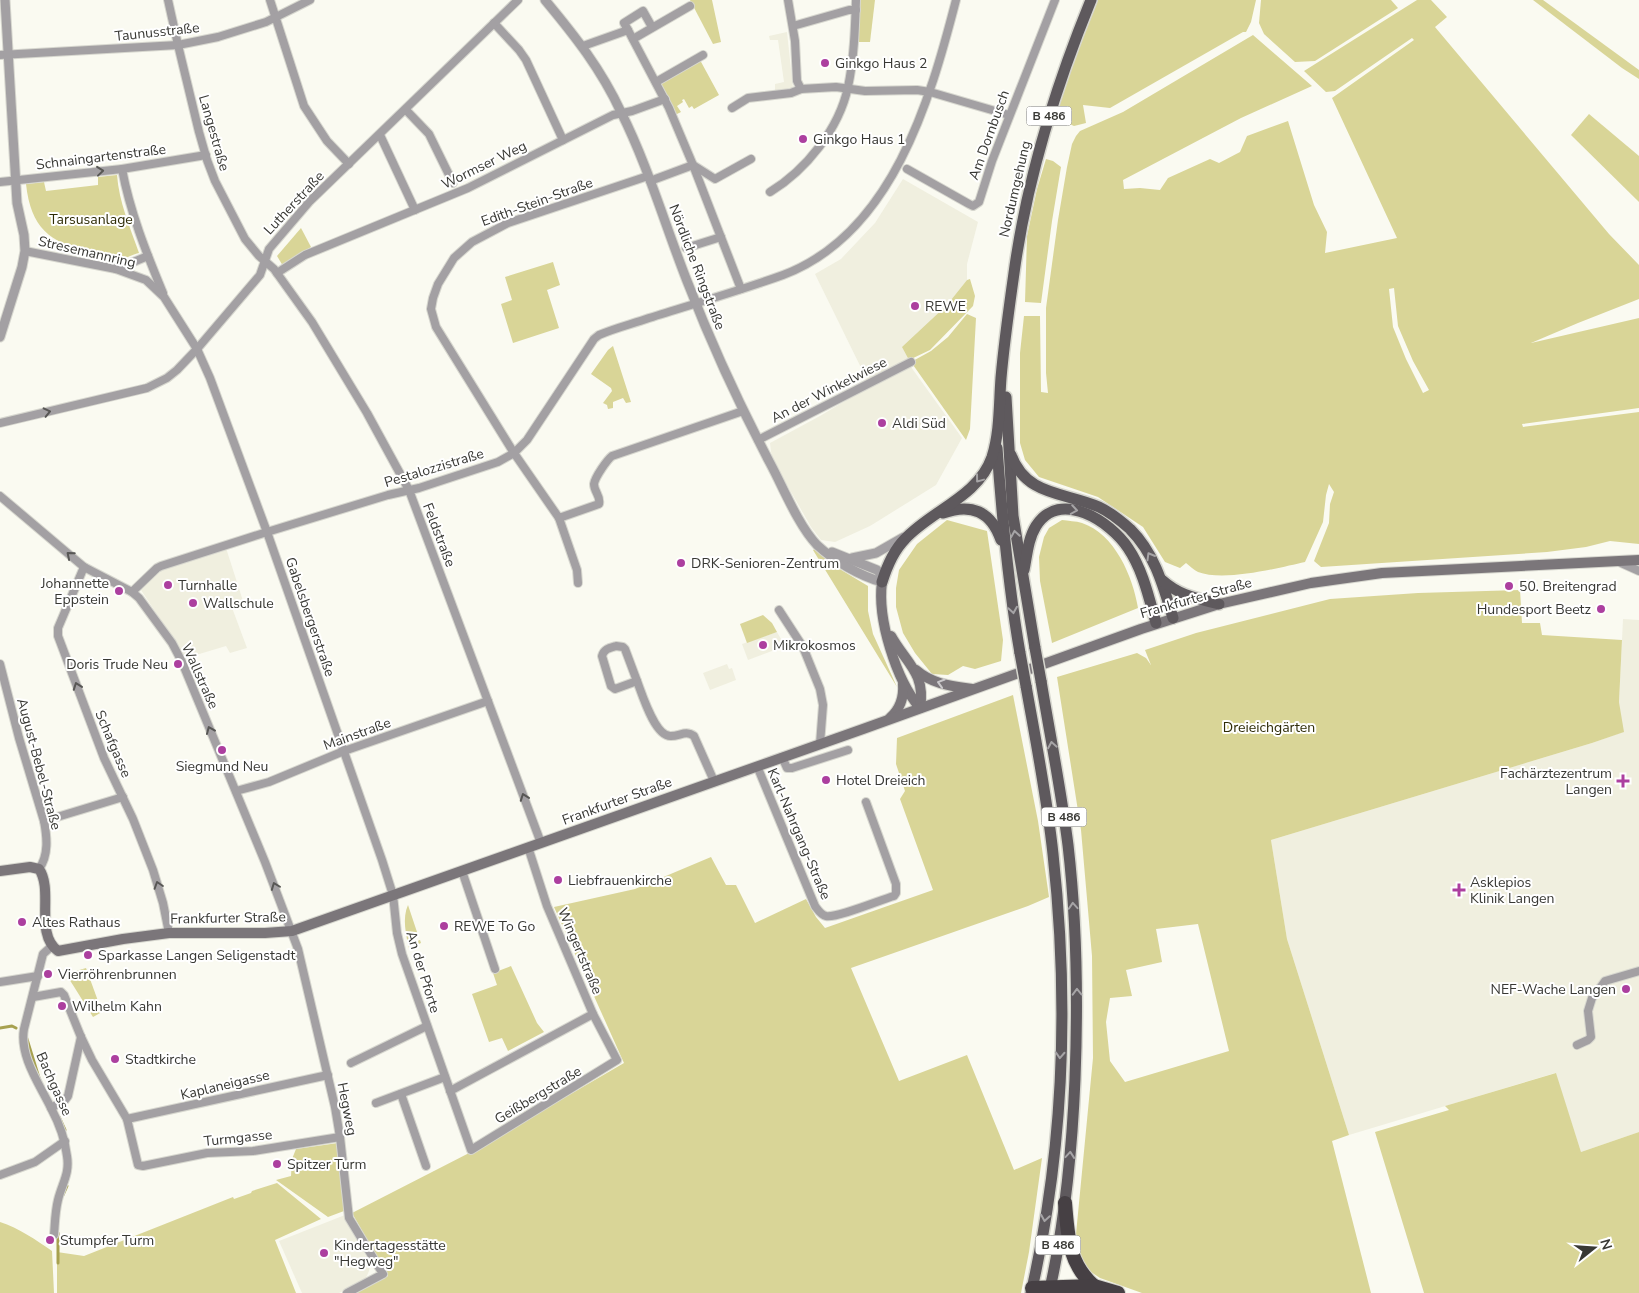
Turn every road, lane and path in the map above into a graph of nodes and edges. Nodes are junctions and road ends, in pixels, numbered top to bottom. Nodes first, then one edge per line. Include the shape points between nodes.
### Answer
1 (5, 0) edge
2 (168, 0) edge
3 (270, 0) edge
4 (310, 0) edge
5 (518, 0) edge
6 (545, 0) edge
7 (788, 0) edge
8 (856, 0) edge
9 (956, 0) edge
10 (1055, 0) edge
11 (1091, 0) edge
12 (690, 6) dead end
13 (856, 10) junction
14 (276, 18) junction
15 (494, 23) junction
16 (793, 26) junction
17 (652, 27) junction
18 (628, 30) junction
19 (633, 39) junction
20 (178, 45) junction
21 (583, 46) junction
22 (4, 55) edge
23 (703, 55) dead end
24 (656, 82) junction
25 (848, 88) junction
26 (801, 89) junction
27 (930, 92) junction
28 (665, 99) junction
29 (732, 108) dead end
30 (406, 110) junction
31 (622, 113) junction
32 (1009, 116) junction
33 (380, 135) junction
34 (563, 140) junction
35 (206, 155) junction
36 (751, 159) dead end
37 (349, 164) junction
38 (693, 165) junction
39 (122, 169) junction
40 (907, 169) dead end
41 (649, 178) junction
42 (715, 178) junction
43 (16, 180) junction
44 (0, 182) edge
45 (453, 182) dead end
46 (702, 189) junction
47 (770, 192) dead end
48 (415, 210) junction
49 (720, 237) junction
50 (686, 248) dead end
51 (25, 251) junction
52 (148, 256) junction
53 (264, 261) junction
54 (116, 269) junction
55 (277, 273) junction
56 (741, 289) junction
57 (164, 297) junction
58 (696, 304) junction
59 (0, 337) edge
60 (197, 349) junction
61 (1004, 349) junction
62 (911, 362) dead end
63 (743, 411) junction
64 (0, 423) edge
65 (996, 434) junction
66 (758, 440) junction
67 (1008, 446) junction
68 (514, 453) junction
69 (409, 490) junction
70 (0, 496) edge
71 (934, 516) junction
72 (559, 518) junction
73 (267, 532) junction
74 (913, 532) junction
75 (821, 547) junction
76 (849, 558) junction
77 (1639, 560) edge
78 (1617, 561) junction
79 (84, 567) junction
80 (1007, 567) junction
81 (1639, 571) edge
82 (1162, 580) junction
83 (882, 582) junction
84 (1022, 582) junction
85 (578, 583) dead end
86 (132, 592) junction
87 (1219, 604) junction
88 (779, 610) dead end
89 (1173, 618) junction
90 (883, 620) junction
91 (1156, 623) junction
92 (0, 664) edge
93 (913, 667) junction
94 (637, 681) junction
95 (902, 681) junction
96 (973, 689) junction
97 (488, 701) junction
98 (920, 708) junction
99 (890, 719) junction
100 (820, 744) junction
101 (848, 750) dead end
102 (344, 752) junction
103 (782, 757) junction
104 (757, 766) junction
105 (714, 781) junction
106 (236, 791) junction
107 (123, 797) junction
108 (866, 802) dead end
109 (44, 821) junction
110 (541, 843) junction
111 (528, 847) junction
112 (39, 869) junction
113 (462, 871) junction
114 (0, 872) edge
115 (393, 896) junction
116 (292, 931) junction
117 (169, 933) junction
118 (51, 944) junction
119 (495, 969) dead end
120 (1639, 971) edge
121 (38, 976) junction
122 (0, 982) edge
123 (33, 997) junction
124 (594, 1014) junction
125 (427, 1026) junction
126 (80, 1037) junction
127 (1577, 1045) dead end
128 (617, 1060) joint
129 (351, 1063) dead end
130 (328, 1075) junction
131 (445, 1077) junction
132 (450, 1091) junction
133 (401, 1094) junction
134 (376, 1103) dead end
135 (54, 1106) junction
136 (127, 1119) junction
137 (340, 1137) junction
138 (64, 1141) junction
139 (471, 1150) joint
140 (426, 1166) dead end
141 (0, 1175) edge
142 (1064, 1203) junction
143 (54, 1235) dead end
144 (1094, 1286) junction
145 (1032, 1290) edge
146 (1049, 1291) edge
147 (347, 1293) edge
148 (1118, 1293) edge

1 - 22 street
2 - 20 street, Langestraße
3 - 14 street
4 - 14 street, Taunusstraße
5 - 15 street, Lutherstraße
6 - 21 street, Nördliche Ringstraße
7 - 16 street
8 - 13 street
9 - 27 street, Pestalozzistraße
10 - 32 street, Am Dornbusch
11 - 61 main road, Nordumgehung / B 486 via 1060,80 1039,148 1019,235
12 - 17 street
13 - 16 street
13 - 25 street
14 - 20 street, Taunusstraße via 232,33
14 - 37 street via 304,106 327,141
15 - 30 street, Lutherstraße
15 - 34 street via 526,60
16 - 26 street via 797,81
17 - 18 street via 643,12 624,23
17 - 19 street
18 - 19 street
18 - 21 street
19 - 24 street
20 - 22 street, Taunusstraße
20 - 35 street, Langestraße
21 - 31 street, Nördliche Ringstraße
22 - 43 street
23 - 24 street
24 - 28 street
25 - 26 street
25 - 27 street
25 - 47 street via 839,114 815,151 788,179
26 - 29 street via 748,98
27 - 32 street
27 - 56 street, Pestalozzistraße via 899,163 855,226 808,262
28 - 31 street, Wormser Weg
28 - 38 street
30 - 33 street, Lutherstraße
30 - 45 street via 428,134
31 - 34 street, Wormser Weg
31 - 41 street, Nördliche Ringstraße
32 - 40 street, Am Dornbusch via 977,205 968,204
33 - 37 street, Lutherstraße
33 - 48 street
34 - 48 street, Wormser Weg via 468,188
35 - 39 street, Schnaingartenstraße
35 - 53 street, Langestraße via 238,226
36 - 42 street
37 - 53 street, Lutherstraße via 299,214 269,249
38 - 41 street, Edith-Stein-Straße
38 - 42 street
38 - 46 street
43 -> 39 street, Schnaingartenstraße
39 - 52 street via 129,204
41 - 58 street, Nördliche Ringstraße
41 - 68 street, Edith-Stein-Straße via 483,234 454,258 438,284 431,309 436,327
42 - 46 street
43 - 44 street, Schnaingartenstraße
43 - 51 street
46 - 49 street
48 - 55 street, Wormser Weg via 305,255
49 - 50 street
49 - 56 street
51 - 54 street, Stresemannring
51 - 59 street
52 - 54 street
52 - 57 street
53 - 55 street, Feldstraße
53 - 60 street, Lutherstraße via 260,275
54 - 57 street, Stresemannring via 146,280
55 - 69 street, Feldstraße via 312,322
56 - 58 street, Pestalozzistraße
57 - 60 street, Stresemannring
58 - 63 street, Nördliche Ringstraße
58 - 68 street, Pestalozzistraße via 594,339 527,440
64 -> 60 street, Lutherstraße via 147,388 167,378
60 - 73 street, Gabelsbergerstraße
61 - 65 main road, B 486
61 - 67 main road, B 486
62 - 66 street, An der Winkelwiese
63 - 66 street, Nördliche Ringstraße
63 - 72 street via 612,456 595,482 599,504
65 -> 71 main road, B 486 via 989,464 978,482
65 - 80 main road, B 486
66 - 75 street, Nördliche Ringstraße via 800,520
82 -> 67 main road via 1146,549 1120,521 1100,508 1030,483 1016,466
84 -> 67 main road, B 486 via 1012,516
68 - 69 street, Pestalozzistraße via 498,462
68 - 72 street, Edith-Stein-Straße
69 - 73 street, Pestalozzistraße
69 - 97 street, Feldstraße
79 -> 70 street, Wallstraße
71 - 74 main road, B 486
71 - 80 main road via 957,508 980,512 998,532
72 - 85 street, Edith-Stein-Straße via 577,570
73 - 86 street, Pestalozzistraße via 160,566
73 - 102 street, Gabelsbergerstraße
74 - 76 street via 876,553
74 - 83 main road, B 486 via 890,559
75 - 76 street, Nördliche Ringstraße
75 - 83 street, Nördliche Ringstraße via 852,569
76 - 83 street, Nördliche Ringstraße via 877,570
77 - 78 main road, Frankfurter Straße
78 - 81 street
78 - 87 main road, Frankfurter Straße via 1382,573 1311,583
79 - 86 street, Wallstraße
107 -> 79 street, Schafgasse via 104,758 58,636 58,628
80 -> 145 main road, B 486, bridge via 1053,853 1062,1000 1057,1135
82 - 87 main road via 1180,593
82 - 89 main road
83 - 90 main road, B 486
84 -> 91 main road via 1027,551 1037,525 1055,511 1078,510 1113,530 1128,546 1146,586
142 -> 84 main road, B 486, bridge via 1073,1124 1076,955 1068,845
106 -> 86 street, Wallstraße via 177,652
87 - 89 main road, Frankfurter Straße
88 - 100 street via 803,647 820,689 823,705
89 - 91 main road, Frankfurter Straße
90 - 93 main road, B 486 via 892,639
90 - 95 main road, B 486
91 - 96 main road, Frankfurter Straße
92 - 109 street, August-Bebel-Straße
96 -> 93 main road, B 486 via 936,682
93 - 98 main road, B 486 via 922,689
94 - 94 street via 623,647 616,646 603,652 602,660 613,688
94 - 105 street via 661,732 671,736 687,733 694,736
95 - 98 main road, B 486
95 - 99 main road, B 486 via 899,707
96 - 98 main road, Frankfurter Straße
97 - 102 street, Mainstraße
110 -> 97 street, Feldstraße
98 - 99 main road, Frankfurter Straße
99 - 100 main road, Frankfurter Straße
100 - 103 main road, Frankfurter Straße
101 - 103 street via 792,768 788,768
102 - 106 street, Mainstraße
102 - 115 street, Gabelsbergerstraße
103 - 104 main road, Frankfurter Straße
104 - 105 main road, Frankfurter Straße
104 - 108 street, Karl-Nahrgang-Straße via 815,906 824,916 896,893 896,884
105 - 110 main road, Frankfurter Straße
116 -> 106 street, Wallstraße
107 - 109 street
117 -> 107 street, Schafgasse via 158,886
109 - 112 street, August-Bebel-Straße via 46,857
110 - 111 main road, Frankfurter Straße
111 - 113 main road, Frankfurter Straße
111 - 124 street, Wingertstraße via 548,906
112 - 114 main road via 30,867
112 - 118 main road via 44,879 46,922
113 - 115 main road, Frankfurter Straße
113 - 119 street
115 - 116 main road, Frankfurter Straße
115 - 125 street, An der Pforte via 399,946
116 - 117 main road, Frankfurter Straße
116 - 130 street, Hegweg
117 - 118 main road, Frankfurter Straße via 123,938 63,951
118 - 121 street, Bachgasse via 43,954
120 - 127 street via 1605,981 1592,998 1588,1011 1591,1037
121 - 122 street
121 - 123 street, Bachgasse
123 - 126 street via 61,992
123 - 135 street, Bachgasse via 24,1029 24,1043 36,1081
124 - 128 street, Wingertstraße
124 - 132 street
125 - 129 street, An der Pforte
125 - 131 street, An der Pforte
126 - 135 street via 68,1096
126 - 136 street
128 - 139 street, Geißbergstraße
130 - 136 street, Kaplaneigasse
130 - 137 street, Hegweg
131 - 132 street, An der Pforte
131 - 133 street
132 - 139 street, An der Pforte
133 - 134 street
133 - 140 street
135 - 138 street, Bachgasse
136 - 137 street, Turmgasse via 138,1165 143,1166 207,1153 253,1151
137 - 147 street, Hegweg via 349,1218 383,1274
138 - 141 street via 42,1159
138 - 143 street, Bachgasse via 68,1172 57,1201
142 - 144 highway via 1072,1256
142 - 146 main road, B 486
144 - 146 highway
144 - 148 highway
145 - 146 highway

